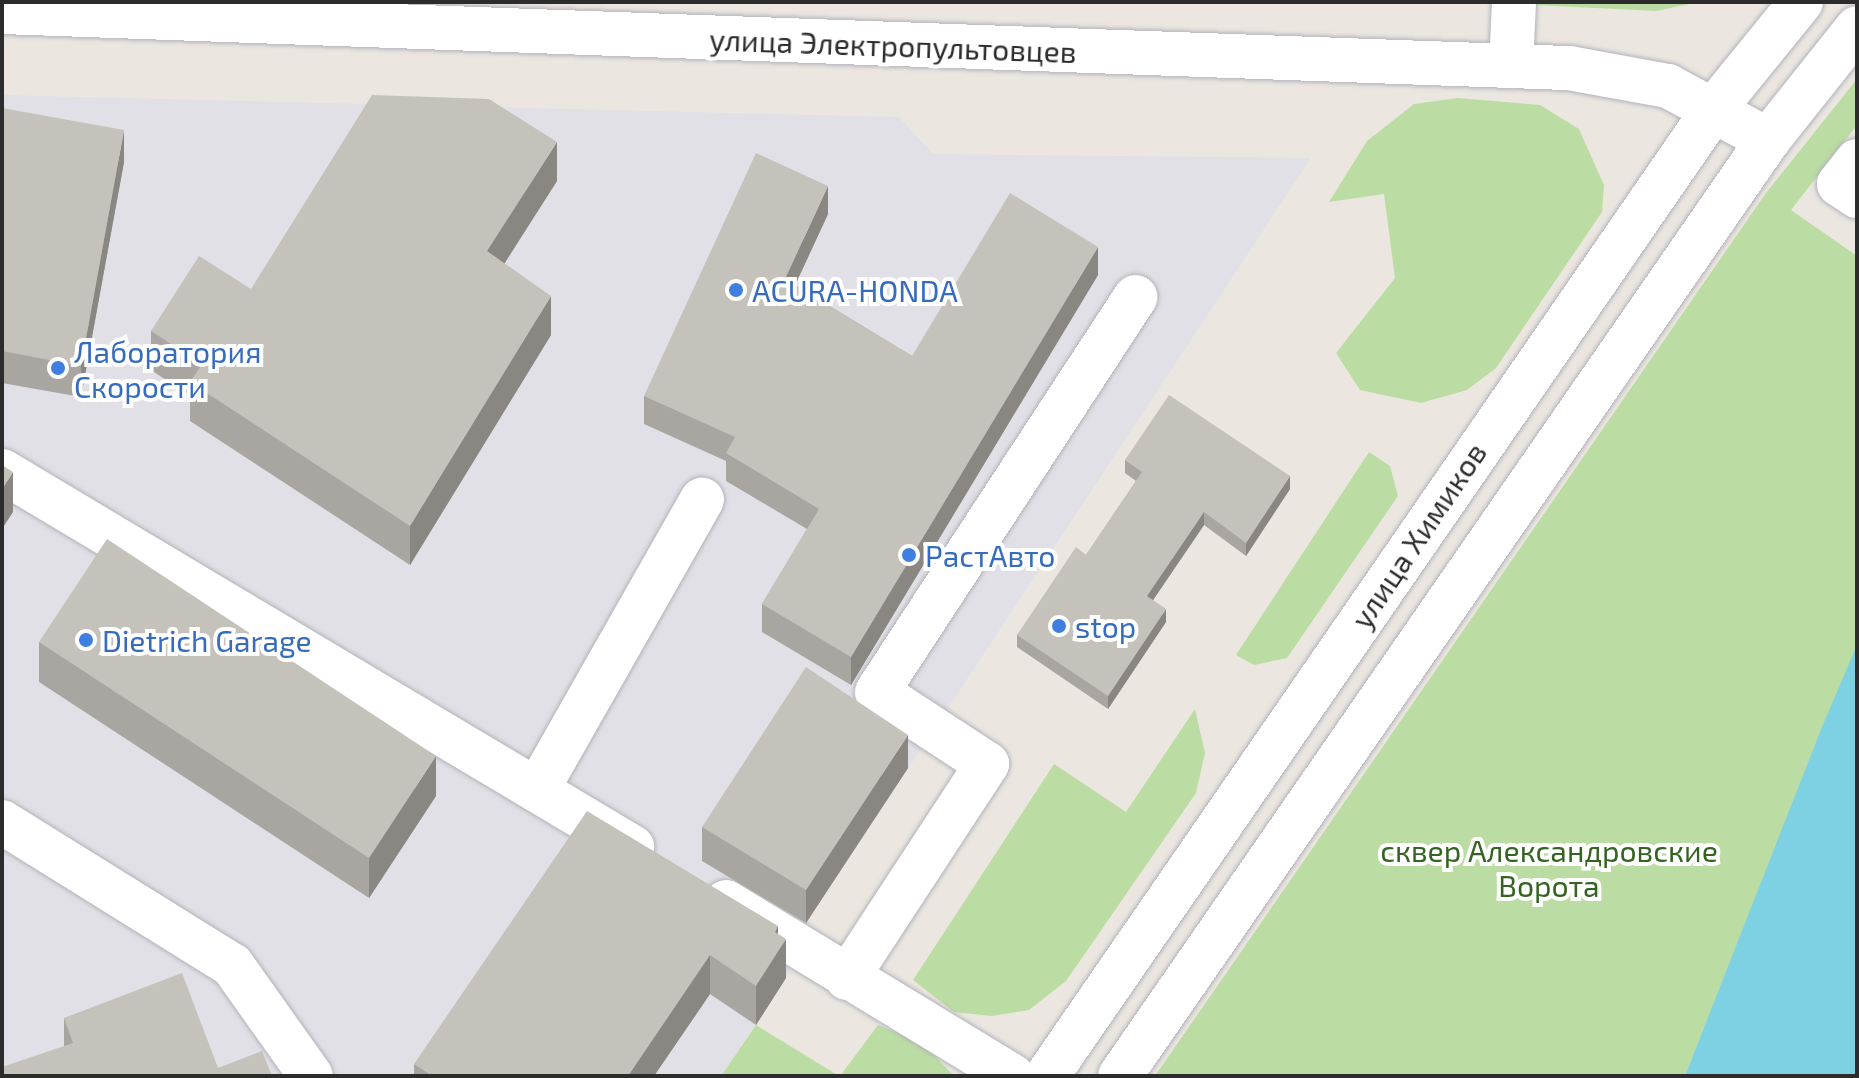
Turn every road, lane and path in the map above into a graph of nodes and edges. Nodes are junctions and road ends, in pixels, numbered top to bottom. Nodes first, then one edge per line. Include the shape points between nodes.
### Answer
1 (1514, 2) edge
2 (1801, 2) edge
3 (28, 9) edge
4 (1857, 28) edge
5 (1511, 66) junction
6 (1714, 109) junction
7 (1768, 140) junction
8 (1857, 161) edge
9 (1857, 196) edge
10 (1135, 297) dead end
11 (2, 471) edge
12 (702, 500) dead end
13 (537, 790) junction
14 (2, 822) edge
15 (847, 978) junction
16 (311, 1076) edge
17 (1012, 1076) edge
18 (1047, 1076) edge
19 (1120, 1076) edge

1 - 5 street
2 - 6 street, улица Химиков
3 - 5 street, улица Электропультовцев
4 - 7 street, улица Химиков
5 - 6 street, улица Электропультовцев via 1613,73 1668,86
6 - 7 street, улица Электропультовцев
6 - 18 street, улица Химиков
7 - 19 street, улица Химиков
8 - 9 street via 1839,184
10 - 15 street via 877,692 987,764
11 - 13 street
12 - 13 street
13 - 15 street
14 - 16 street via 232,965
15 - 17 street

